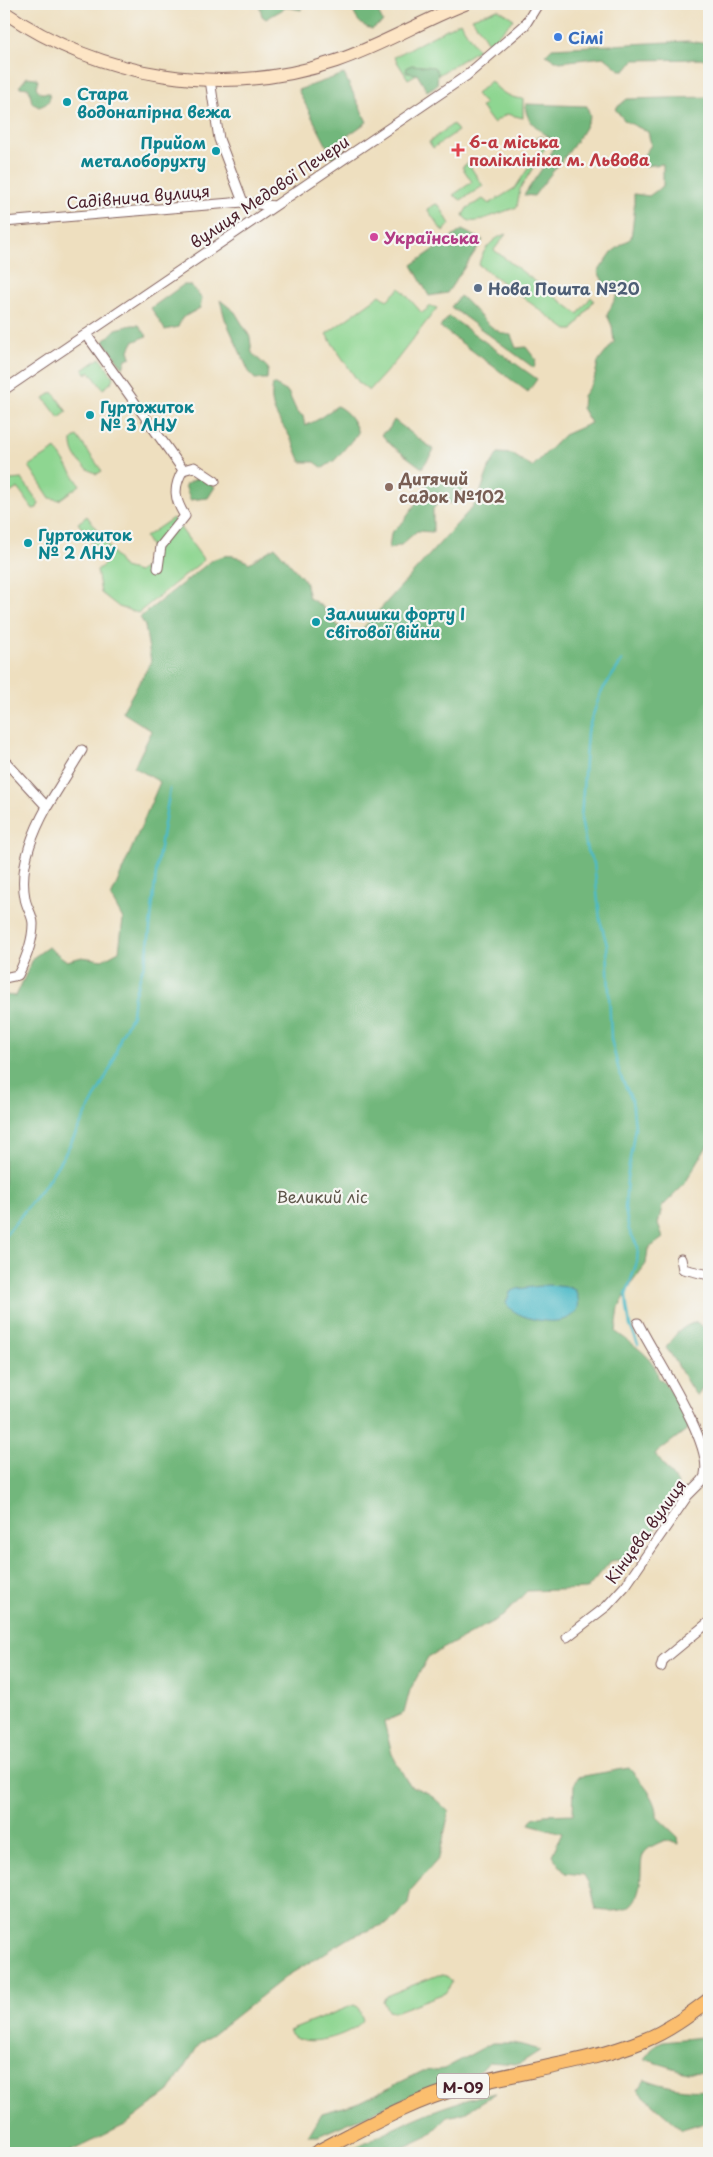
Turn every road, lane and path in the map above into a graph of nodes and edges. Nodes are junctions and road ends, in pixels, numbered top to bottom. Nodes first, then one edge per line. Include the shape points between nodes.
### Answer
1 (465, 4) edge
2 (538, 4) edge
3 (4, 12) edge
4 (210, 80) junction
5 (243, 202) junction
6 (274, 206) junction
7 (4, 222) edge
8 (86, 334) junction
9 (4, 390) edge
10 (184, 470) junction
11 (216, 481) dead end
12 (158, 568) dead end
13 (82, 750) dead end
14 (4, 760) edge
15 (47, 807) junction
16 (4, 978) edge
17 (681, 1260) dead end
18 (709, 1275) edge
19 (638, 1323) dead end
20 (709, 1469) edge
21 (705, 1483) edge
22 (709, 1622) edge
23 (567, 1637) dead end
24 (661, 1667) dead end
25 (709, 2000) edge
26 (316, 2153) edge

1 - 4 main road via 378,44 319,66 278,75
2 - 6 street, вулиця Медової Печери via 525,24 466,76
3 - 4 main road via 51,40 111,65 152,74
4 - 5 street via 219,139
5 - 6 street, Садівнича вулиця
5 - 7 street, Садівнича вулиця
6 - 8 street, вулиця Медової Печери
8 - 9 street, вулиця Медової Печери
8 - 10 street
10 - 11 street via 194,467
10 - 12 street via 177,480 175,492 185,516 161,546
13 - 15 street
14 - 15 street
15 - 16 street via 36,828 25,871 25,898 33,923 28,956 18,975
17 - 18 street via 683,1268
19 - 21 street, Кінцева вулиця via 679,1391 705,1450 708,1460
20 - 21 street, Кінцева вулиця
21 - 23 street, Кінцева вулиця via 688,1495 626,1585 607,1606
22 - 24 street via 663,1660
25 - 26 main road, М-09 via 678,2023 646,2040 597,2055 463,2086 397,2111

